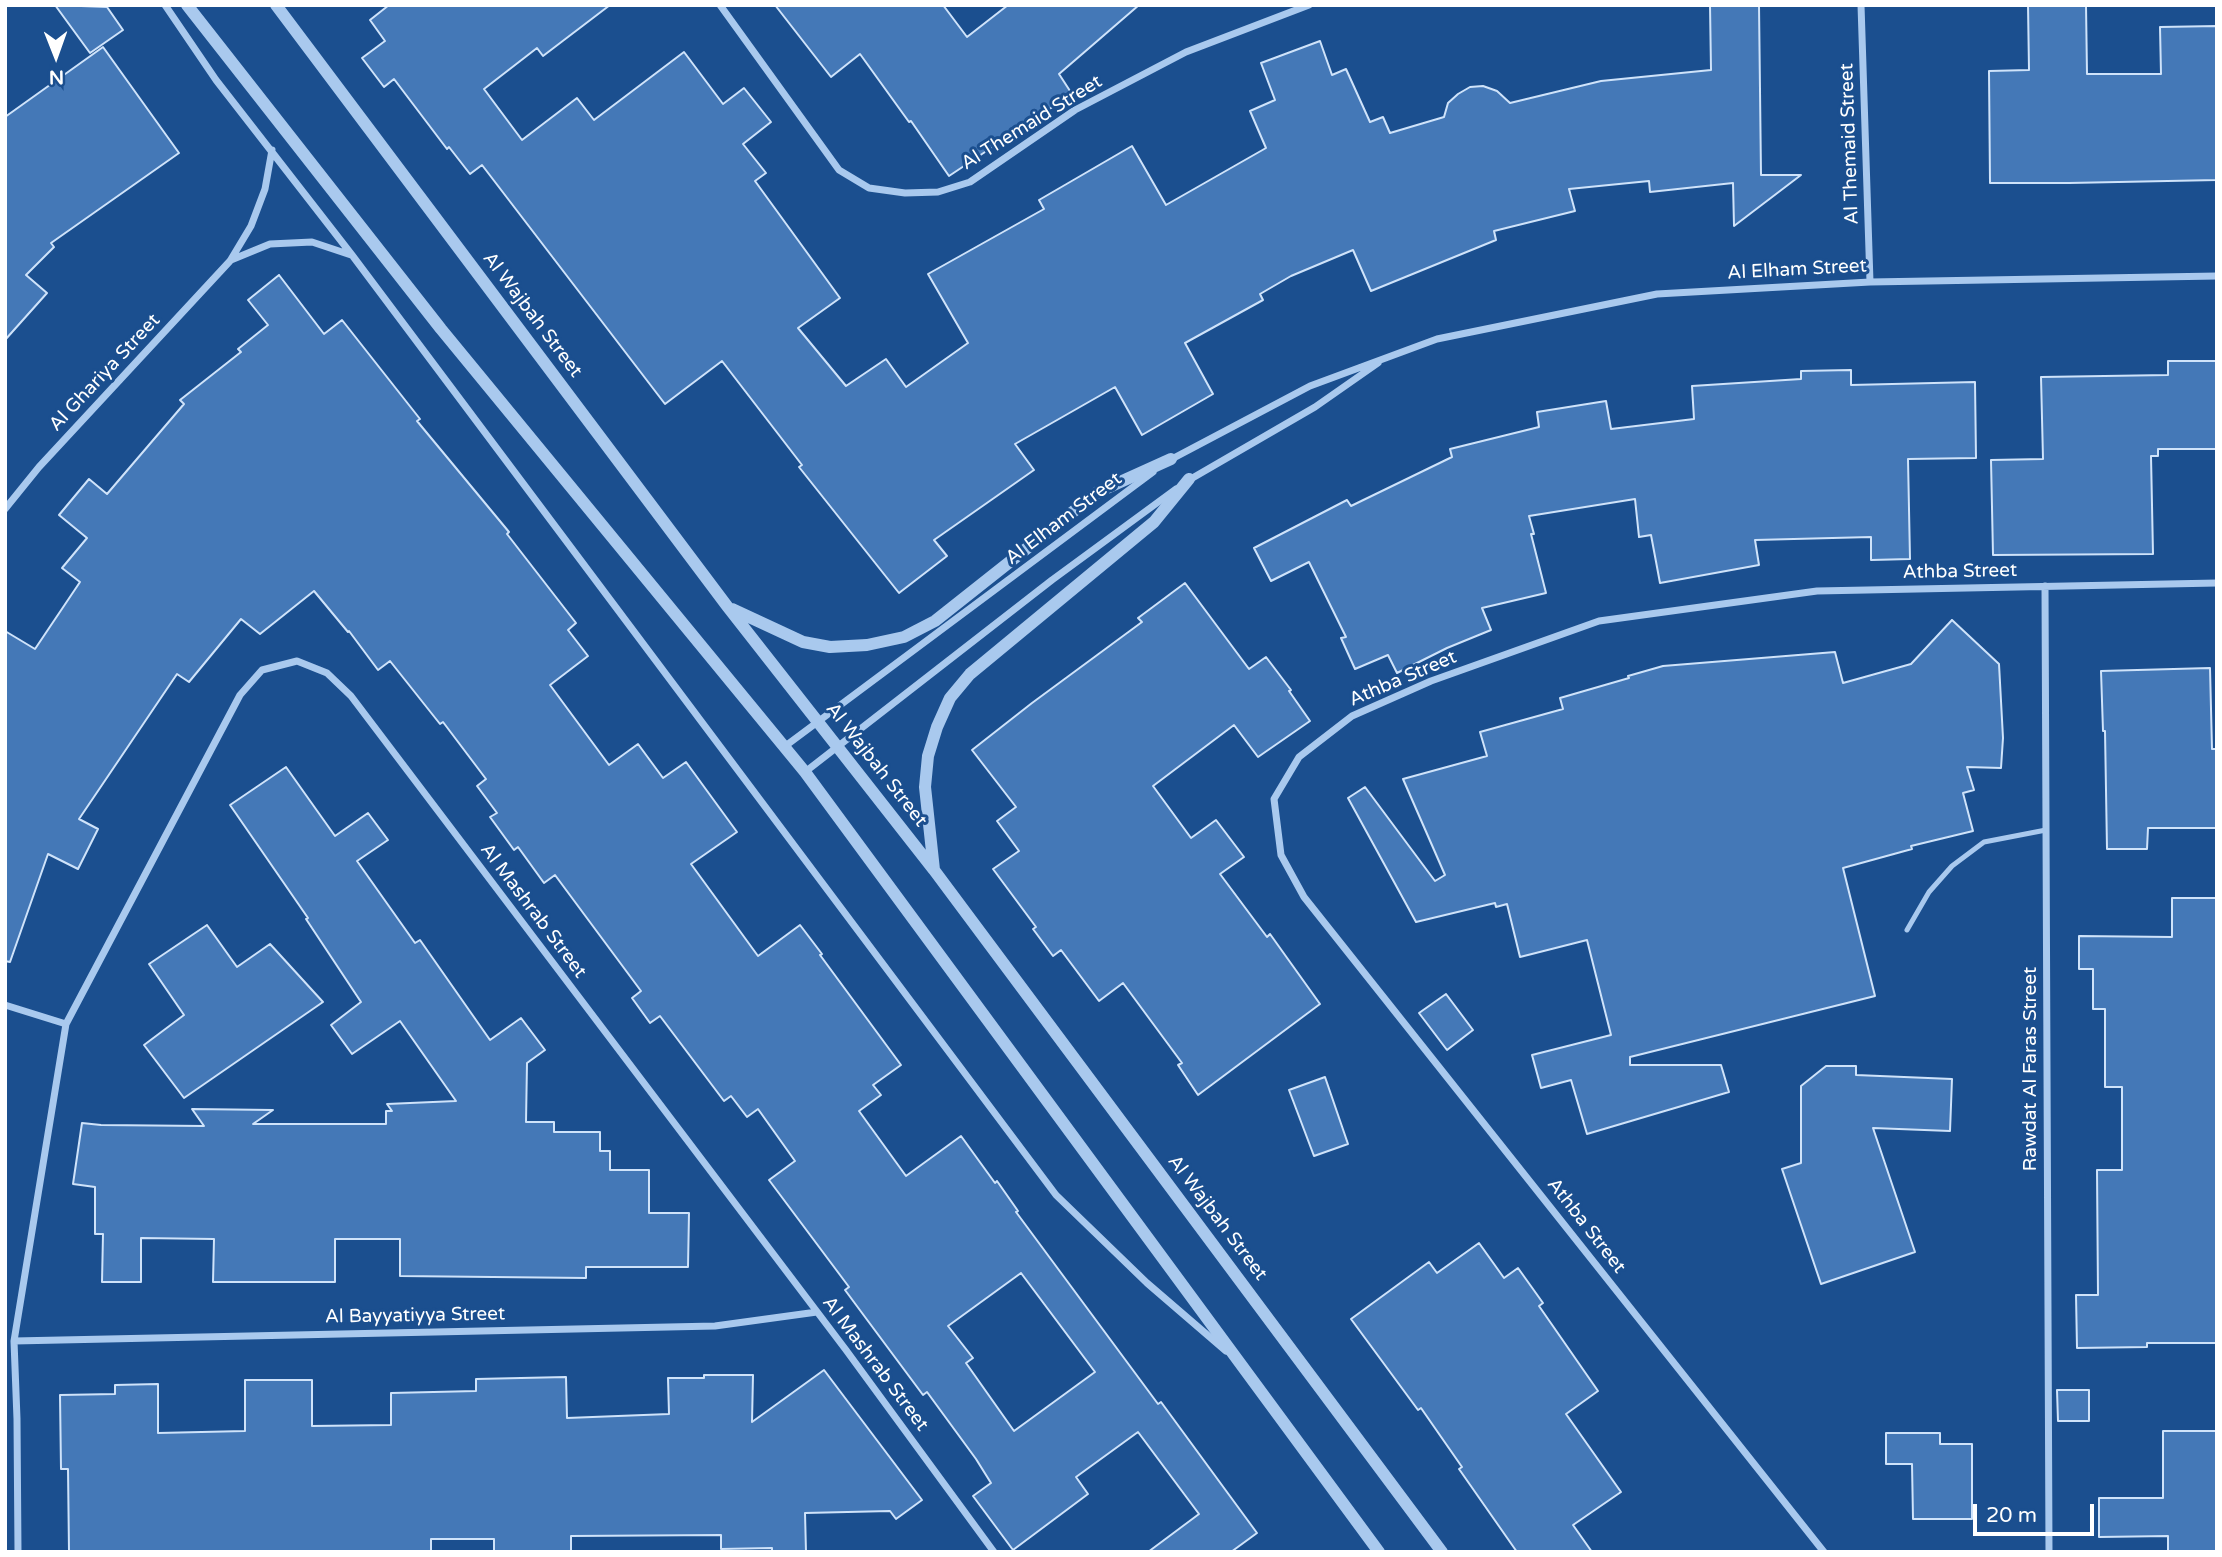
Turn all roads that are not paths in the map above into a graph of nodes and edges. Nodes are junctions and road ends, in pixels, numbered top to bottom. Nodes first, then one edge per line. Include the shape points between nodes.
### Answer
1 (165, 5) edge
2 (187, 5) edge
3 (276, 5) edge
4 (720, 5) edge
5 (1309, 5) edge
6 (1861, 5) edge
7 (272, 150) junction
8 (352, 255) junction
9 (230, 261) junction
10 (2217, 276) edge
11 (1870, 282) junction
12 (1388, 357) junction
13 (1171, 459) junction
14 (1189, 479) junction
15 (5, 509) edge
16 (2217, 583) edge
17 (2045, 586) junction
18 (727, 606) junction
19 (819, 723) junction
20 (836, 746) junction
21 (784, 747) junction
22 (805, 772) junction
23 (2046, 830) junction
24 (934, 870) junction
25 (1907, 930) dead end
26 (5, 1006) edge
27 (66, 1024) junction
28 (817, 1312) junction
29 (14, 1341) junction
30 (1242, 1366) junction
31 (18, 1552) edge
32 (994, 1552) edge
33 (1379, 1552) edge
34 (1442, 1552) edge
35 (1824, 1552) edge
36 (2049, 1552) edge

1 - 7 street
2 - 21 street via 441,329
3 - 18 street, Al Wajbah Street
4 - 5 street, Al Themaid Street via 839,170 869,188 905,193 938,192 970,182 1075,110 1186,52
6 - 11 street, Al Themaid Street
7 - 8 street
7 - 9 street, Al Ghariya Street via 265,189 251,226
8 - 9 street, Al Ghariya Street via 312,242 270,244
8 - 30 street via 1056,1195
9 - 15 street, Al Ghariya Street
10 - 11 street, Al Elham Street
11 - 12 street, Al Elham Street via 1657,294 1437,340
12 - 13 street, Al Elham Street via 1310,386
12 - 14 street, Al Elham Street via 1315,407
13 - 18 street via 1098,492 935,621 904,637 830,647 803,642
13 - 19 street, Al Elham Street
14 - 20 street, Al Elham Street
14 - 24 street via 1154,522 970,674 950,698 928,756 925,787
16 - 17 street, Athba Street
17 - 23 street, Rawdat Al Faras Street
17 - 35 street, Athba Street via 1817,591 1599,621 1431,681 1352,716 1300,757 1274,799 1281,855 1304,897
18 - 19 street, Al Wajbah Street
19 - 20 street, Al Wajbah Street
19 - 21 street, Al Elham Street
20 - 22 street, Al Elham Street
20 - 24 street, Al Wajbah Street
21 - 22 street
22 - 30 street
23 - 25 lane via 1984,842 1952,866 1929,892
23 - 36 street, Rawdat Al Faras Street
24 - 34 street, Al Wajbah Street
26 - 27 street
27 - 28 street, Al Mashrab Street via 240,695 262,670 297,661 327,673 351,696
27 - 29 street, Al Mashrab Street
28 - 29 street, Al Bayyatiyya Street via 715,1326
28 - 32 street, Al Mashrab Street
29 - 31 street, Al Mashrab Street
30 - 33 street

